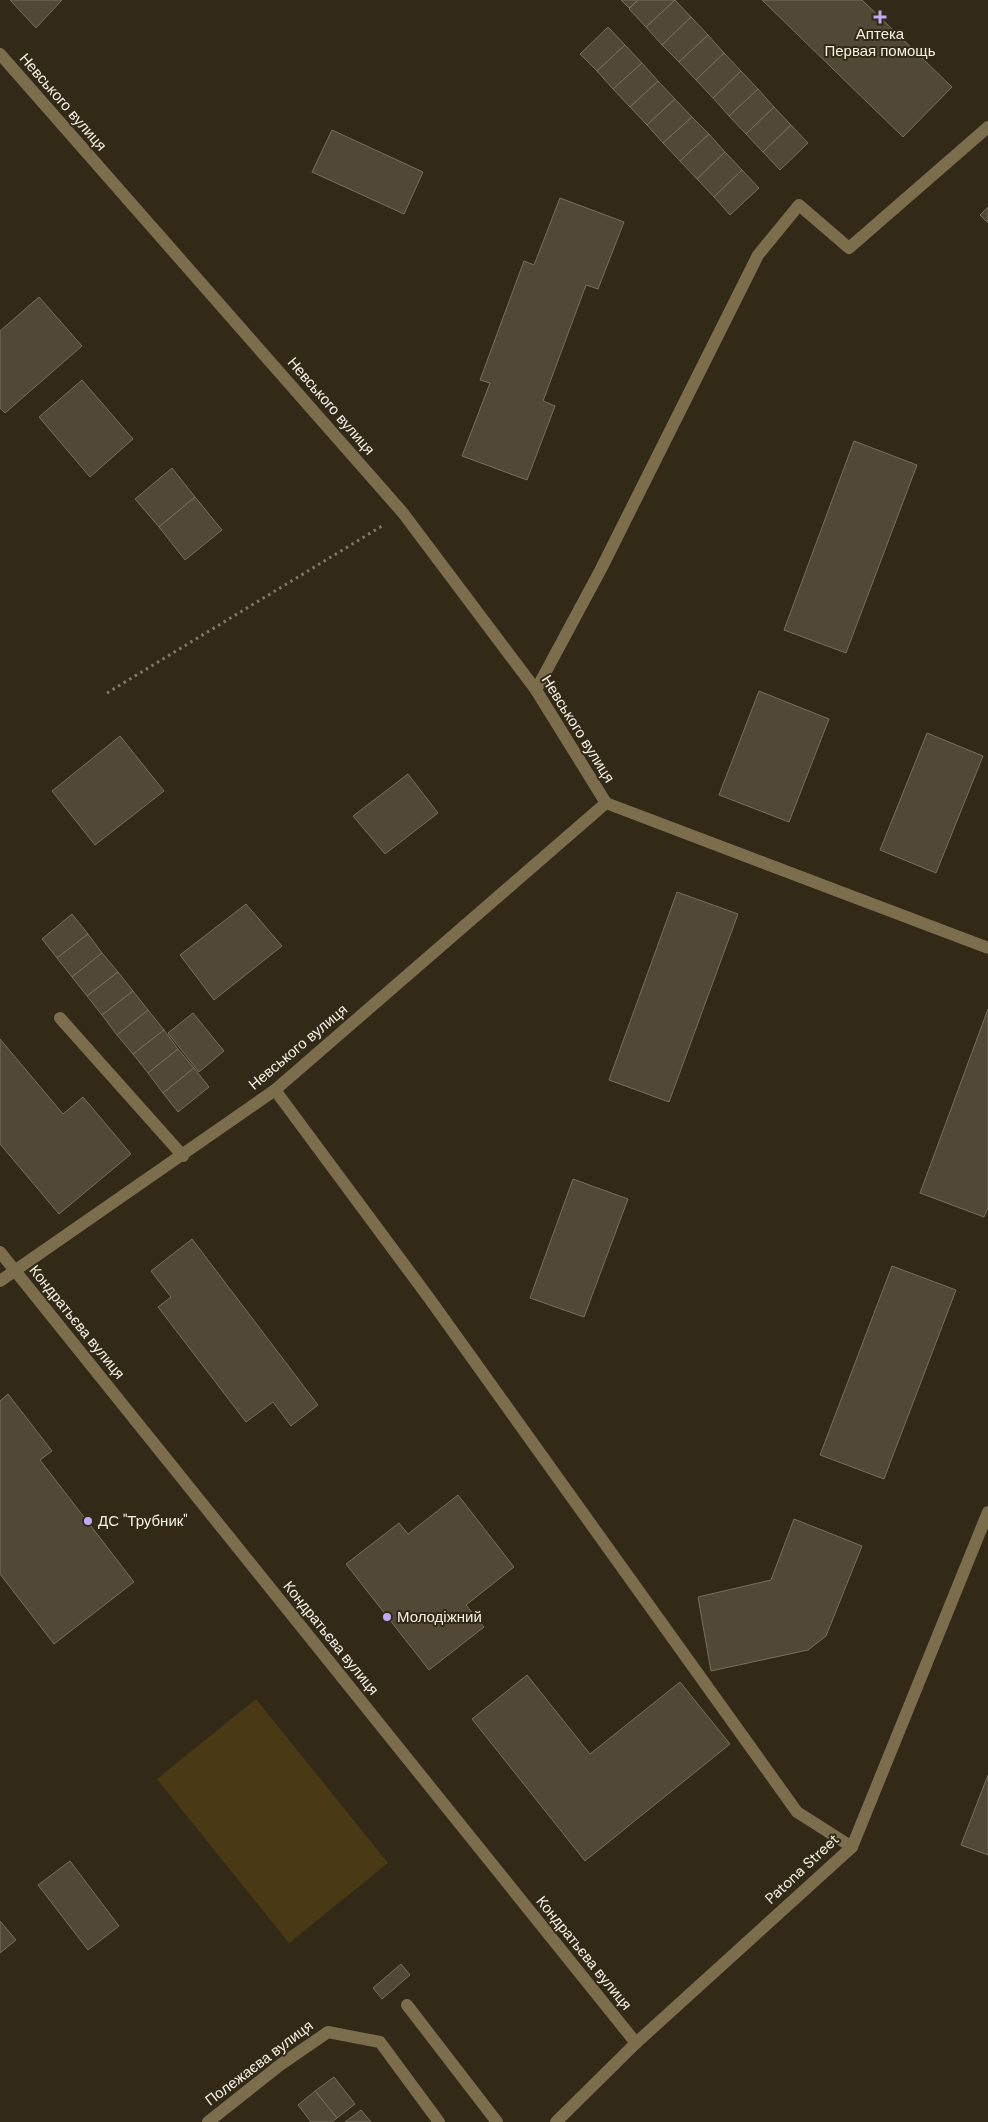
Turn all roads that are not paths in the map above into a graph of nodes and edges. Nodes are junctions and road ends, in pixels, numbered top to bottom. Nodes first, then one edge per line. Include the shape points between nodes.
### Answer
1 (0, 54) edge
2 (988, 127) edge
3 (536, 690) junction
4 (606, 803) junction
5 (988, 948) edge
6 (60, 1018) dead end
7 (275, 1090) junction
8 (183, 1156) junction
9 (0, 1252) edge
10 (14, 1269) junction
11 (0, 1281) edge
12 (988, 1512) edge
13 (852, 1847) junction
14 (408, 2005) dead end
15 (636, 2044) junction
16 (208, 2122) edge
17 (439, 2122) edge
18 (497, 2122) edge
19 (556, 2122) edge

1 - 3 street, Невського вулиця via 403,513
2 - 3 street via 850,248 799,205 758,255 601,570
3 - 4 street, Невського вулиця
4 - 5 street, Невського вулиця
4 - 7 street, Невського вулиця
6 - 8 street
7 - 8 street, Невського вулиця
7 - 13 street via 430,1298 797,1812
8 - 10 street, Невського вулиця
9 - 10 street, Кондратьєва вулиця
10 - 11 street, Невського вулиця
10 - 15 street, Кондратьєва вулиця
12 - 13 street, Patona Street
13 - 15 street, Patona Street
14 - 18 street
15 - 19 street, Patona Street
16 - 17 street, Полежаєва вулиця via 328,2032 380,2042

